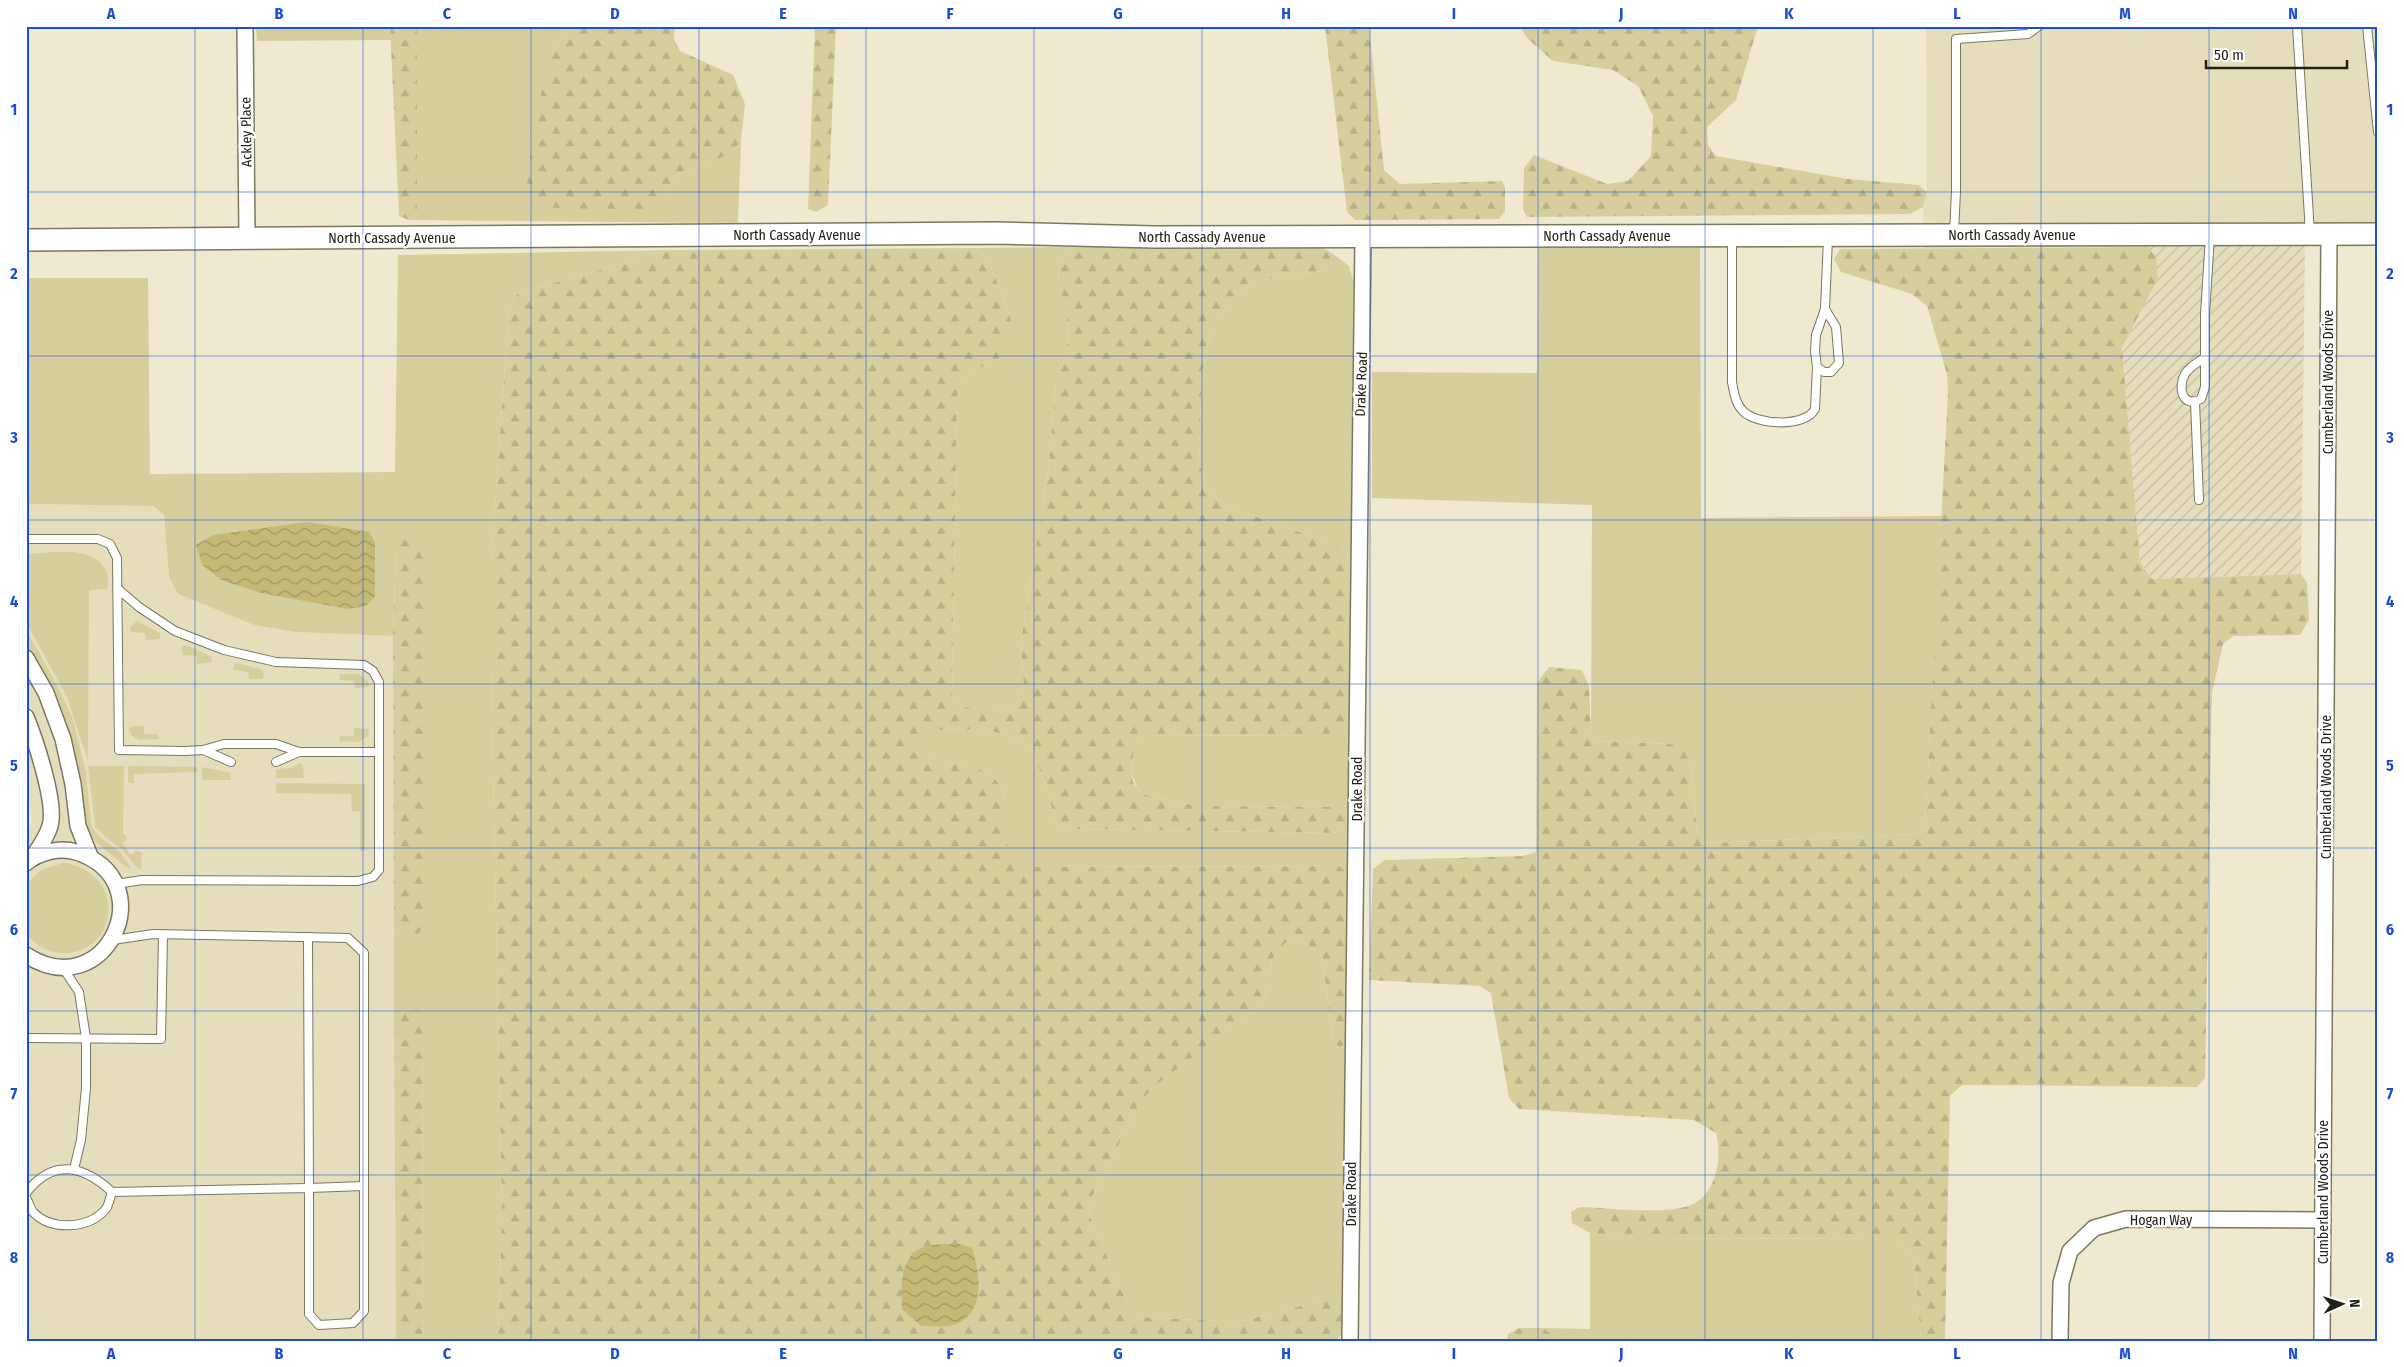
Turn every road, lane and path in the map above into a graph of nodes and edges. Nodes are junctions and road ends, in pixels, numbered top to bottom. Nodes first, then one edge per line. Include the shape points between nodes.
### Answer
1 (245, 26) edge
2 (2039, 26) edge
3 (2297, 26) edge
4 (2367, 26) edge
5 (2378, 132) edge
6 (2210, 234) junction
7 (2320, 234) junction
8 (2378, 234) edge
9 (1828, 235) junction
10 (1954, 235) junction
11 (1732, 236) junction
12 (1363, 237) junction
13 (247, 238) junction
14 (26, 240) edge
15 (1825, 309) junction
16 (2204, 358) junction
17 (1817, 367) junction
18 (2195, 402) junction
19 (2199, 500) dead end
20 (26, 539) edge
21 (118, 589) junction
22 (26, 658) edge
23 (26, 717) edge
24 (203, 750) junction
25 (299, 752) junction
26 (379, 752) junction
27 (231, 762) dead end
28 (276, 762) dead end
29 (90, 856) junction
30 (30, 860) edge
31 (116, 884) junction
32 (163, 935) junction
33 (308, 937) junction
34 (112, 940) junction
35 (26, 955) edge
36 (63, 968) junction
37 (26, 1038) edge
38 (86, 1038) junction
39 (74, 1169) junction
40 (364, 1186) junction
41 (309, 1188) junction
42 (112, 1192) junction
43 (26, 1193) edge
44 (26, 1197) edge
45 (2323, 1220) junction
46 (1350, 1341) edge
47 (2060, 1341) edge
48 (2322, 1341) edge

1 - 13 street, Ackley Place
2 - 10 lane via 2028,34 1956,39
3 - 7 lane
4 - 5 lane
6 - 7 main road, North Cassady Avenue
6 - 10 main road, North Cassady Avenue
6 - 16 lane
7 - 8 main road, North Cassady Avenue
7 - 45 street, Cumberland Woods Drive
9 - 10 main road, North Cassady Avenue
9 - 11 main road, North Cassady Avenue
9 - 15 lane
11 - 12 main road, North Cassady Avenue
11 - 17 lane via 1732,382 1736,402 1748,416 1758,420 1805,419 1812,415 1814,409
12 - 13 main road, North Cassady Avenue via 986,234
12 - 46 street, Drake Road
13 - 14 main road, North Cassady Avenue
15 - 17 lane via 1816,335
15 - 17 lane via 1836,327 1839,363 1831,372
16 - 18 lane via 2204,396
16 - 18 lane via 2186,372 2181,388 2184,399
18 - 19 lane
20 - 21 lane via 98,539 110,544 118,558
21 - 24 lane via 119,750
21 - 26 lane via 175,631 224,650 276,662 364,665 373,671 379,682
22 - 29 street via 46,693 63,739 74,784 78,826
23 - 30 street via 39,749 51,826
24 - 25 lane via 224,744 276,744
24 - 27 lane
25 - 26 lane
25 - 28 lane
26 - 31 lane via 379,870 373,877 358,881 142,880
29 - 30 street via 71,850 52,851
29 - 31 street via 105,868
31 - 34 street via 121,903 120,922
32 - 33 lane
32 - 34 lane
32 - 38 lane via 161,1038
33 - 40 lane via 348,938 364,953
33 - 41 lane
34 - 36 street via 100,955 82,964
35 - 36 street via 44,965
36 - 38 lane via 79,992
37 - 38 lane
38 - 39 lane via 85,1097 81,1140
39 - 42 lane via 96,1178
39 - 43 lane via 55,1170 36,1180
40 - 41 lane
40 - 41 lane via 364,1310 352,1323 319,1325 309,1314
41 - 42 lane
42 - 44 lane via 106,1209 92,1220 73,1226 45,1219 33,1211
45 - 47 street, Hogan Way via 2126,1219 2094,1228 2070,1251 2061,1283
45 - 48 street, Cumberland Woods Drive

